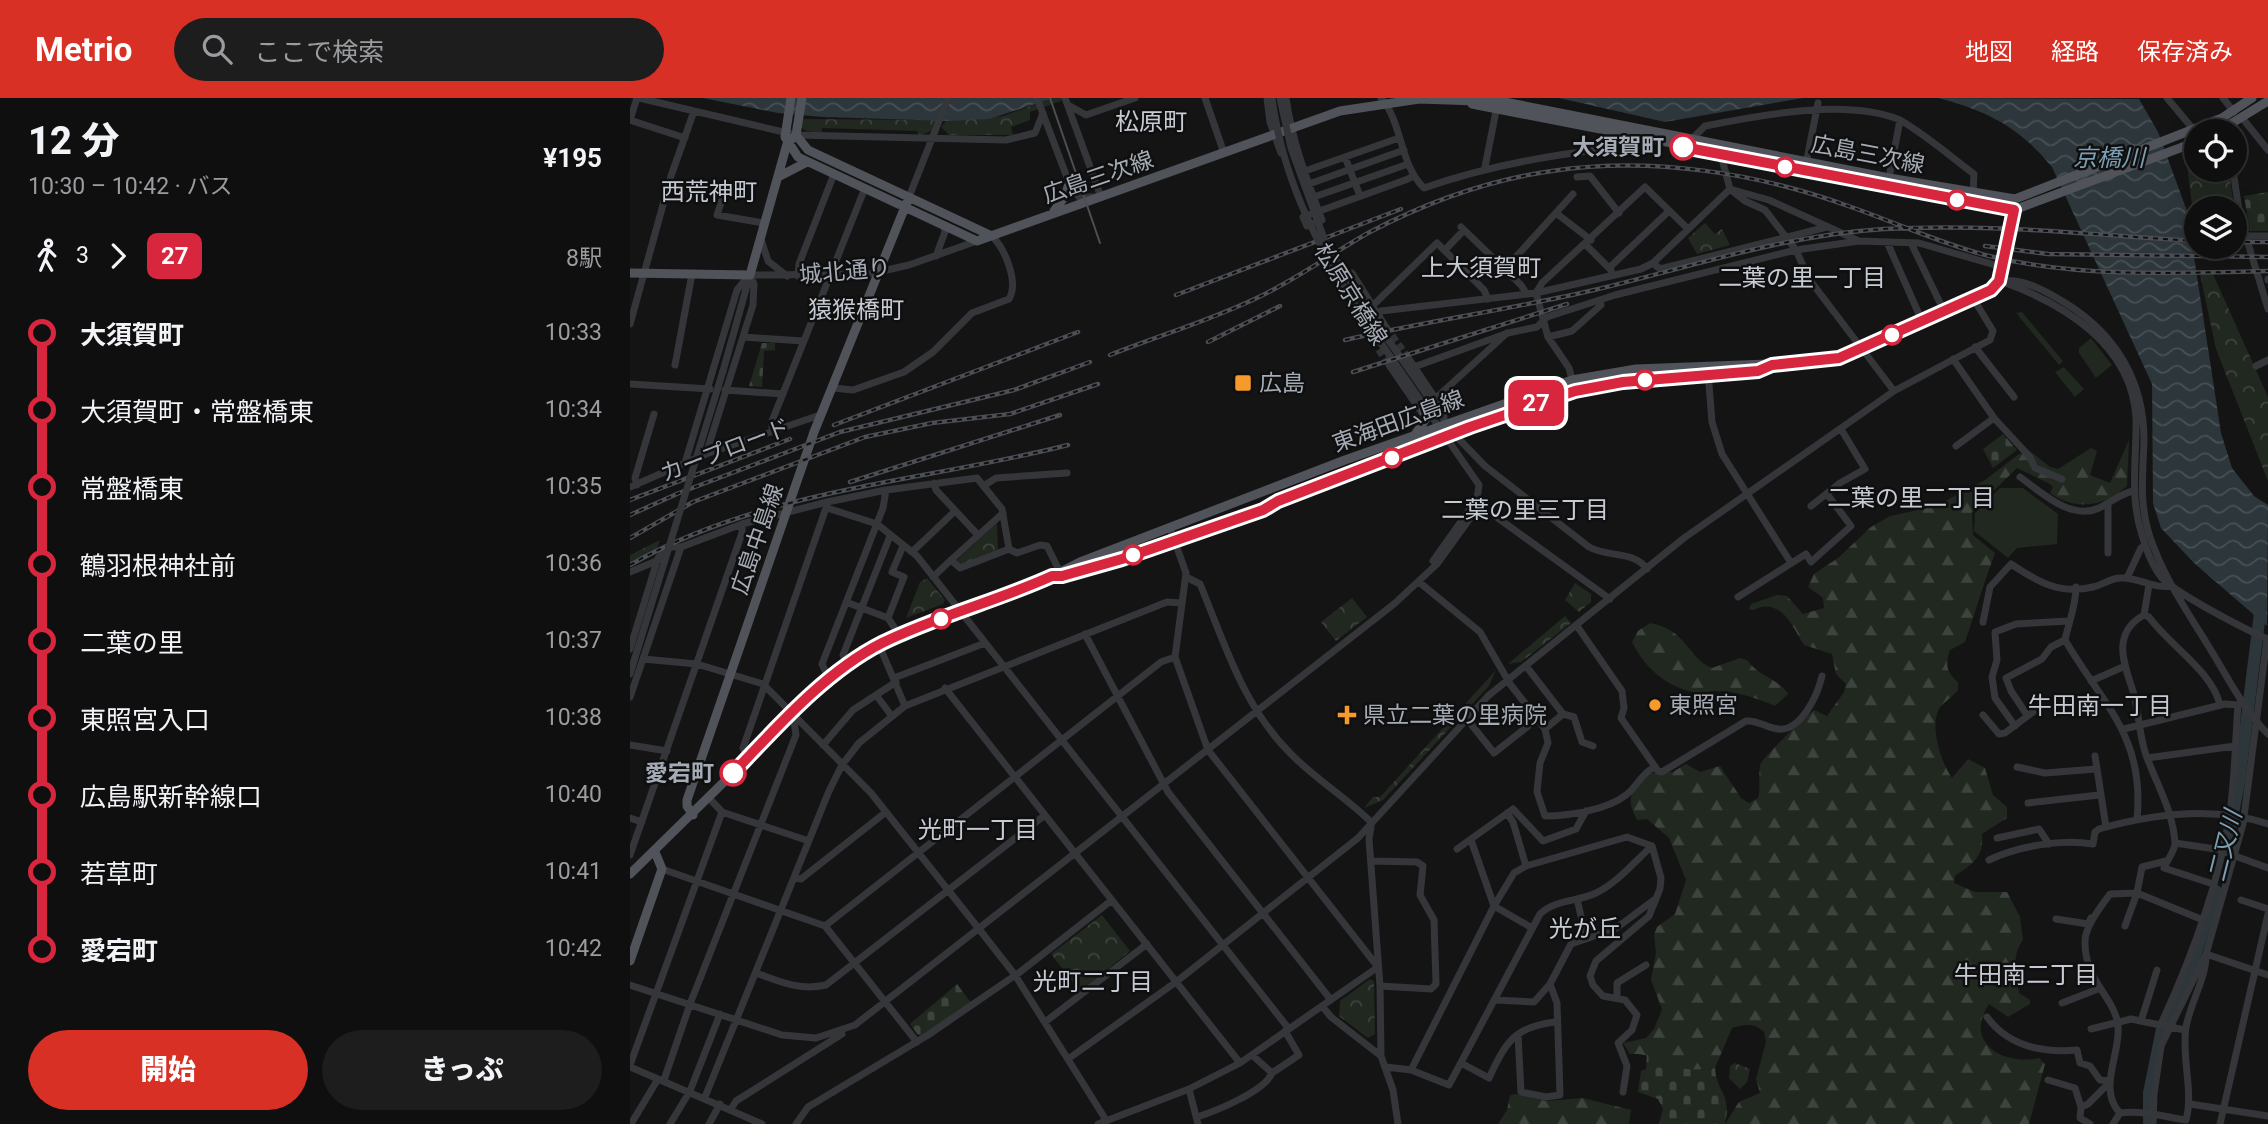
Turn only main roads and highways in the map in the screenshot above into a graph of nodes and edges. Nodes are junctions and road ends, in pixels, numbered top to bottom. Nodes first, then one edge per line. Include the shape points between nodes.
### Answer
1 (791, 98) edge
2 (802, 98) edge
3 (2252, 98) edge
4 (1460, 99) edge
5 (1383, 100) edge
6 (2268, 101) edge
7 (2243, 119) edge
8 (796, 135) junction
9 (787, 144) junction
10 (2184, 147) edge
11 (807, 162) junction
12 (1806, 166) junction
13 (778, 177) junction
14 (1069, 184) road end
15 (2015, 199) junction
16 (906, 201) junction
17 (2014, 210) junction
18 (1052, 213) junction
19 (992, 236) junction
20 (630, 273) edge
21 (1772, 365) junction
22 (1430, 402) road end
23 (1415, 435) junction
24 (1057, 574) junction
25 (693, 815) junction
26 (654, 852) junction
27 (631, 870) edge
28 (630, 961) edge

1 - 9 main road via 784,130
2 - 8 main road
3 - 15 main road, 広島三次線 via 2234,112
4 - 5 main road, 広島三次線
4 - 12 main road, 広島三次線 via 1496,111 1616,135
4 - 12 main road, 広島三次線 via 1505,102
5 - 18 main road, 広島三次線
6 - 7 main road
8 - 9 main road
8 - 16 main road via 808,150
9 - 11 main road
9 - 13 main road
10 - 17 main road, 広島三次線
11 - 13 main road
11 - 16 main road
12 - 15 main road, 広島三次線
12 - 17 main road, 広島三次線
13 - 20 main road via 750,275
14 - 18 main road
15 - 17 main road
16 - 19 main road
16 - 19 main road, 広島三次線 via 977,241
16 - 25 main road, 広島中島線 via 820,415 687,800
17 - 21 main road, 東海田広島線 via 1999,281 1991,290 1863,348 1822,362
18 - 19 main road, 広島三次線
21 - 23 main road, 東海田広島線 via 1636,369 1572,380
21 - 24 main road, 東海田広島線 via 1758,371 1623,382 1575,391 1263,510
22 - 23 main road
23 - 24 main road, 東海田広島線
24 - 25 main road, 東海田広島線 via 879,645 829,679
25 - 26 main road
26 - 27 main road
26 - 28 main road via 662,869

